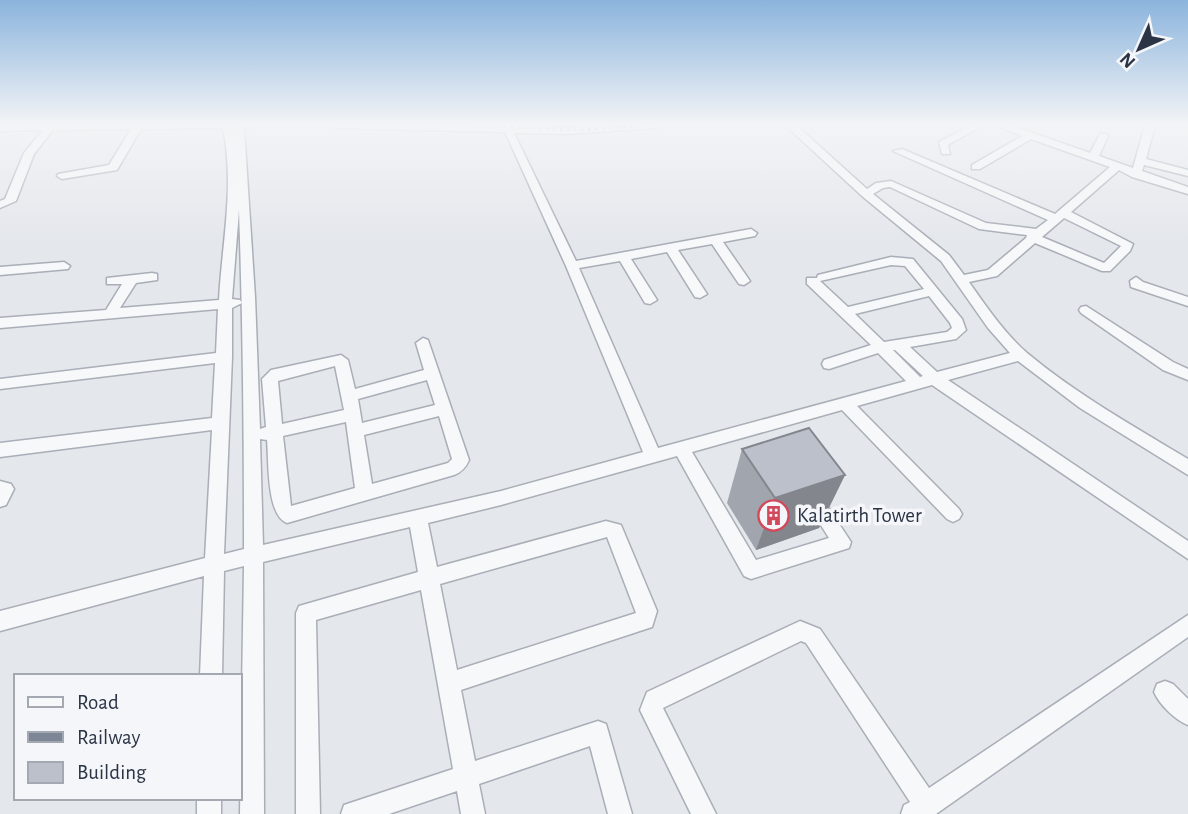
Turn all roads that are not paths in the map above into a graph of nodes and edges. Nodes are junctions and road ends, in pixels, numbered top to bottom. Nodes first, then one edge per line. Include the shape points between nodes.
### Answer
1 (25, 163) edge
2 (115, 163) edge
3 (234, 163) edge
4 (242, 163) edge
5 (524, 163) edge
6 (832, 163) edge
7 (928, 163) edge
8 (983, 163) edge
9 (1103, 163) edge
10 (1139, 163) edge
11 (1148, 163) edge
12 (976, 167) dead end
13 (1116, 168) junction
14 (1188, 173) edge
15 (1136, 175) junction
16 (62, 176) dead end
17 (1188, 191) edge
18 (866, 194) junction
19 (0, 205) edge
20 (1057, 215) junction
21 (751, 233) dead end
22 (1034, 235) junction
23 (715, 239) junction
24 (671, 248) junction
25 (624, 257) junction
26 (64, 266) dead end
27 (572, 266) junction
28 (0, 271) edge
29 (152, 277) dead end
30 (132, 279) junction
31 (112, 281) dead end
32 (744, 281) dead end
33 (960, 281) junction
34 (1136, 281) dead end
35 (933, 291) junction
36 (700, 294) dead end
37 (248, 300) junction
38 (650, 300) dead end
39 (1188, 302) edge
40 (225, 305) junction
41 (1086, 310) dead end
42 (843, 313) junction
43 (110, 314) junction
44 (0, 323) edge
45 (423, 343) dead end
46 (898, 344) junction
47 (881, 347) junction
48 (1020, 355) junction
49 (225, 357) junction
50 (829, 364) dead end
51 (433, 373) junction
52 (1188, 375) edge
53 (935, 379) junction
54 (0, 384) edge
55 (918, 384) junction
56 (349, 396) junction
57 (846, 404) junction
58 (444, 410) junction
59 (354, 422) junction
60 (221, 423) junction
61 (275, 432) junction
62 (252, 437) junction
63 (682, 449) junction
64 (0, 450) edge
65 (654, 457) junction
66 (1188, 468) edge
67 (0, 488) edge
68 (805, 488) edge
69 (365, 493) junction
70 (0, 500) edge
71 (953, 514) dead end
72 (418, 518) junction
73 (1188, 551) edge
74 (254, 556) junction
75 (213, 565) junction
76 (429, 578) junction
77 (0, 621) edge
78 (1188, 625) edge
79 (211, 674) edge
80 (449, 683) junction
81 (1165, 692) dead end
82 (1188, 714) edge
83 (467, 778) junction
84 (920, 810) edge
85 (253, 814) edge
86 (309, 814) edge
87 (353, 814) edge
88 (473, 814) edge
89 (620, 814) edge
90 (704, 814) edge

1 - 19 street via 10,201
2 - 16 street
3 - 40 street
4 - 37 street
5 - 27 street
6 - 18 street
7 - 20 street
8 - 12 street
9 - 13 street
10 - 15 street
11 - 14 street
13 - 15 street
13 - 20 street
15 - 17 street
18 - 22 street via 891,184 983,226
18 - 33 street via 935,249
20 - 22 street
20 - 22 street via 1116,236 1126,248 1106,268
21 - 23 street
22 - 33 street via 992,272
23 - 24 street
23 - 32 street
24 - 25 street
24 - 36 street
25 - 27 street
25 - 38 street
26 - 28 street
27 - 65 street
29 - 30 street
30 - 31 street
30 - 43 street
33 - 48 street
34 - 39 street via 1143,289
35 - 42 street
35 - 42 street via 909,262 900,260 817,280
35 - 46 street via 960,330 951,336
37 - 40 street
37 - 62 street
40 - 43 street
40 - 49 street
41 - 52 street
42 - 47 street
43 - 44 street
45 - 51 street
46 - 47 street
46 - 53 street
47 - 50 street
47 - 55 street
48 - 53 street
48 - 66 street via 1086,404
49 - 54 street
49 - 60 street
51 - 56 street
51 - 58 street
53 - 55 street
53 - 73 street
55 - 57 street
56 - 59 street
56 - 61 street via 341,360 276,374 270,379
57 - 63 street via 766,433
57 - 71 street
58 - 59 street
58 - 69 street via 461,460 454,468
59 - 61 street
59 - 69 street
60 - 64 street
60 - 75 street
61 - 62 street
61 - 69 street via 282,509 287,515
62 - 74 street
63 - 65 street
63 - 68 street via 751,570 842,542
65 - 72 street
67 - 70 street via 5,489
72 - 74 street
72 - 76 street
74 - 75 street
74 - 85 street
75 - 77 street
75 - 79 street
76 - 80 street
76 - 80 street via 606,529 614,531 647,611 645,620
76 - 86 street via 306,613
78 - 84 street
80 - 83 street
81 - 82 street
83 - 87 street
83 - 88 street
83 - 89 street via 598,732
84 - 90 street via 813,636 800,631 654,700 651,710 657,727

